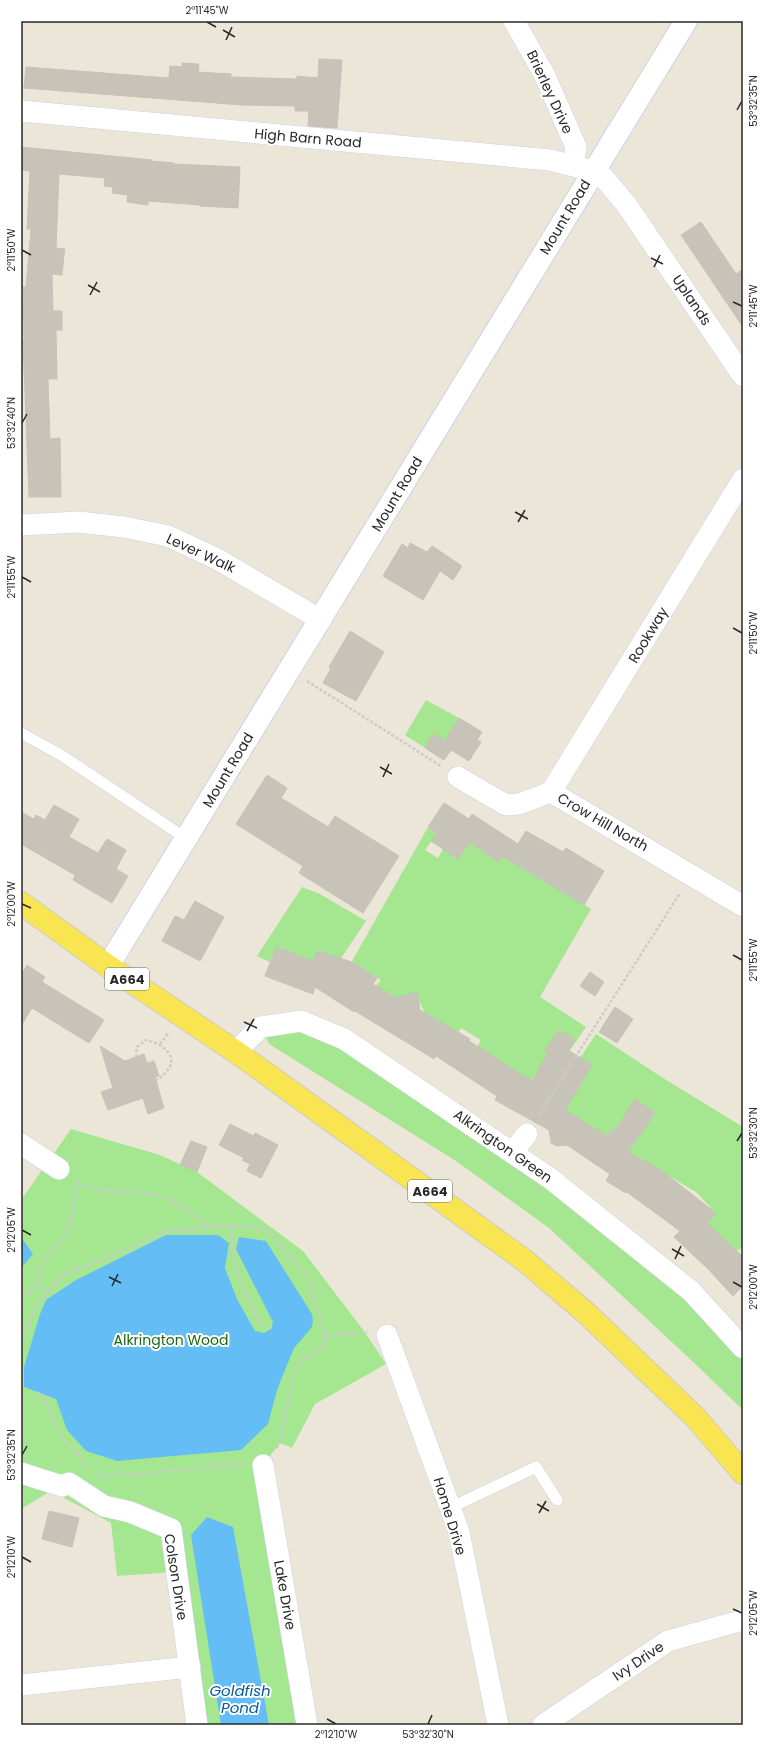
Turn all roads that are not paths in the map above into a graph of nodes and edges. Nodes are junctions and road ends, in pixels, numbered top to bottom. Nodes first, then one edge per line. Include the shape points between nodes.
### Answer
1 (514, 21) edge
2 (686, 21) edge
3 (21, 111) edge
4 (583, 168) junction
5 (743, 376) edge
6 (743, 478) edge
7 (21, 525) edge
8 (321, 620) junction
9 (21, 733) edge
10 (458, 777) road end
11 (552, 792) junction
12 (187, 839) junction
13 (21, 903) edge
14 (743, 906) edge
15 (108, 966) junction
16 (235, 1052) junction
17 (527, 1134) road end
18 (21, 1144) edge
19 (513, 1152) junction
20 (60, 1170) dead end
21 (387, 1336) dead end
22 (743, 1348) edge
23 (263, 1465) road end
24 (21, 1473) edge
25 (743, 1473) edge
26 (557, 1500) dead end
27 (450, 1508) junction
28 (743, 1620) edge
29 (190, 1667) junction
30 (21, 1685) edge
31 (197, 1725) edge
32 (307, 1725) edge
33 (498, 1725) edge
34 (543, 1725) edge

1 - 4 street, Brierley Drive via 544,74
2 - 4 street, Mount Road
3 - 4 street, High Barn Road via 550,160
4 - 5 street, Uplands via 604,178 626,204
4 - 8 street, Mount Road
6 - 11 street, Rookway
7 - 8 street, Lever Walk via 79,522 124,527 168,536 219,560
8 - 12 street, Mount Road
9 - 12 lane via 61,755
10 - 11 street, Crow Hill North via 506,806
11 - 14 street, Crow Hill North
12 - 15 street, Mount Road
13 - 15 main road, A664
15 - 16 main road, A664
16 - 19 street, Alkrington Green via 261,1027 301,1021 344,1039
16 - 25 main road, A664 via 524,1260 585,1312 696,1418
17 - 19 street
18 - 20 street
19 - 22 street, Alkrington Green via 552,1179 691,1291
21 - 27 street, Home Drive
23 - 32 street, Lake Drive
24 - 29 street, Colson Drive via 62,1486 69,1483 104,1506 130,1512 171,1528
26 - 27 lane via 536,1467
27 - 33 street, Home Drive via 459,1532
28 - 34 street, Ivy Drive via 668,1642
29 - 30 street
29 - 31 street, Colson Drive

